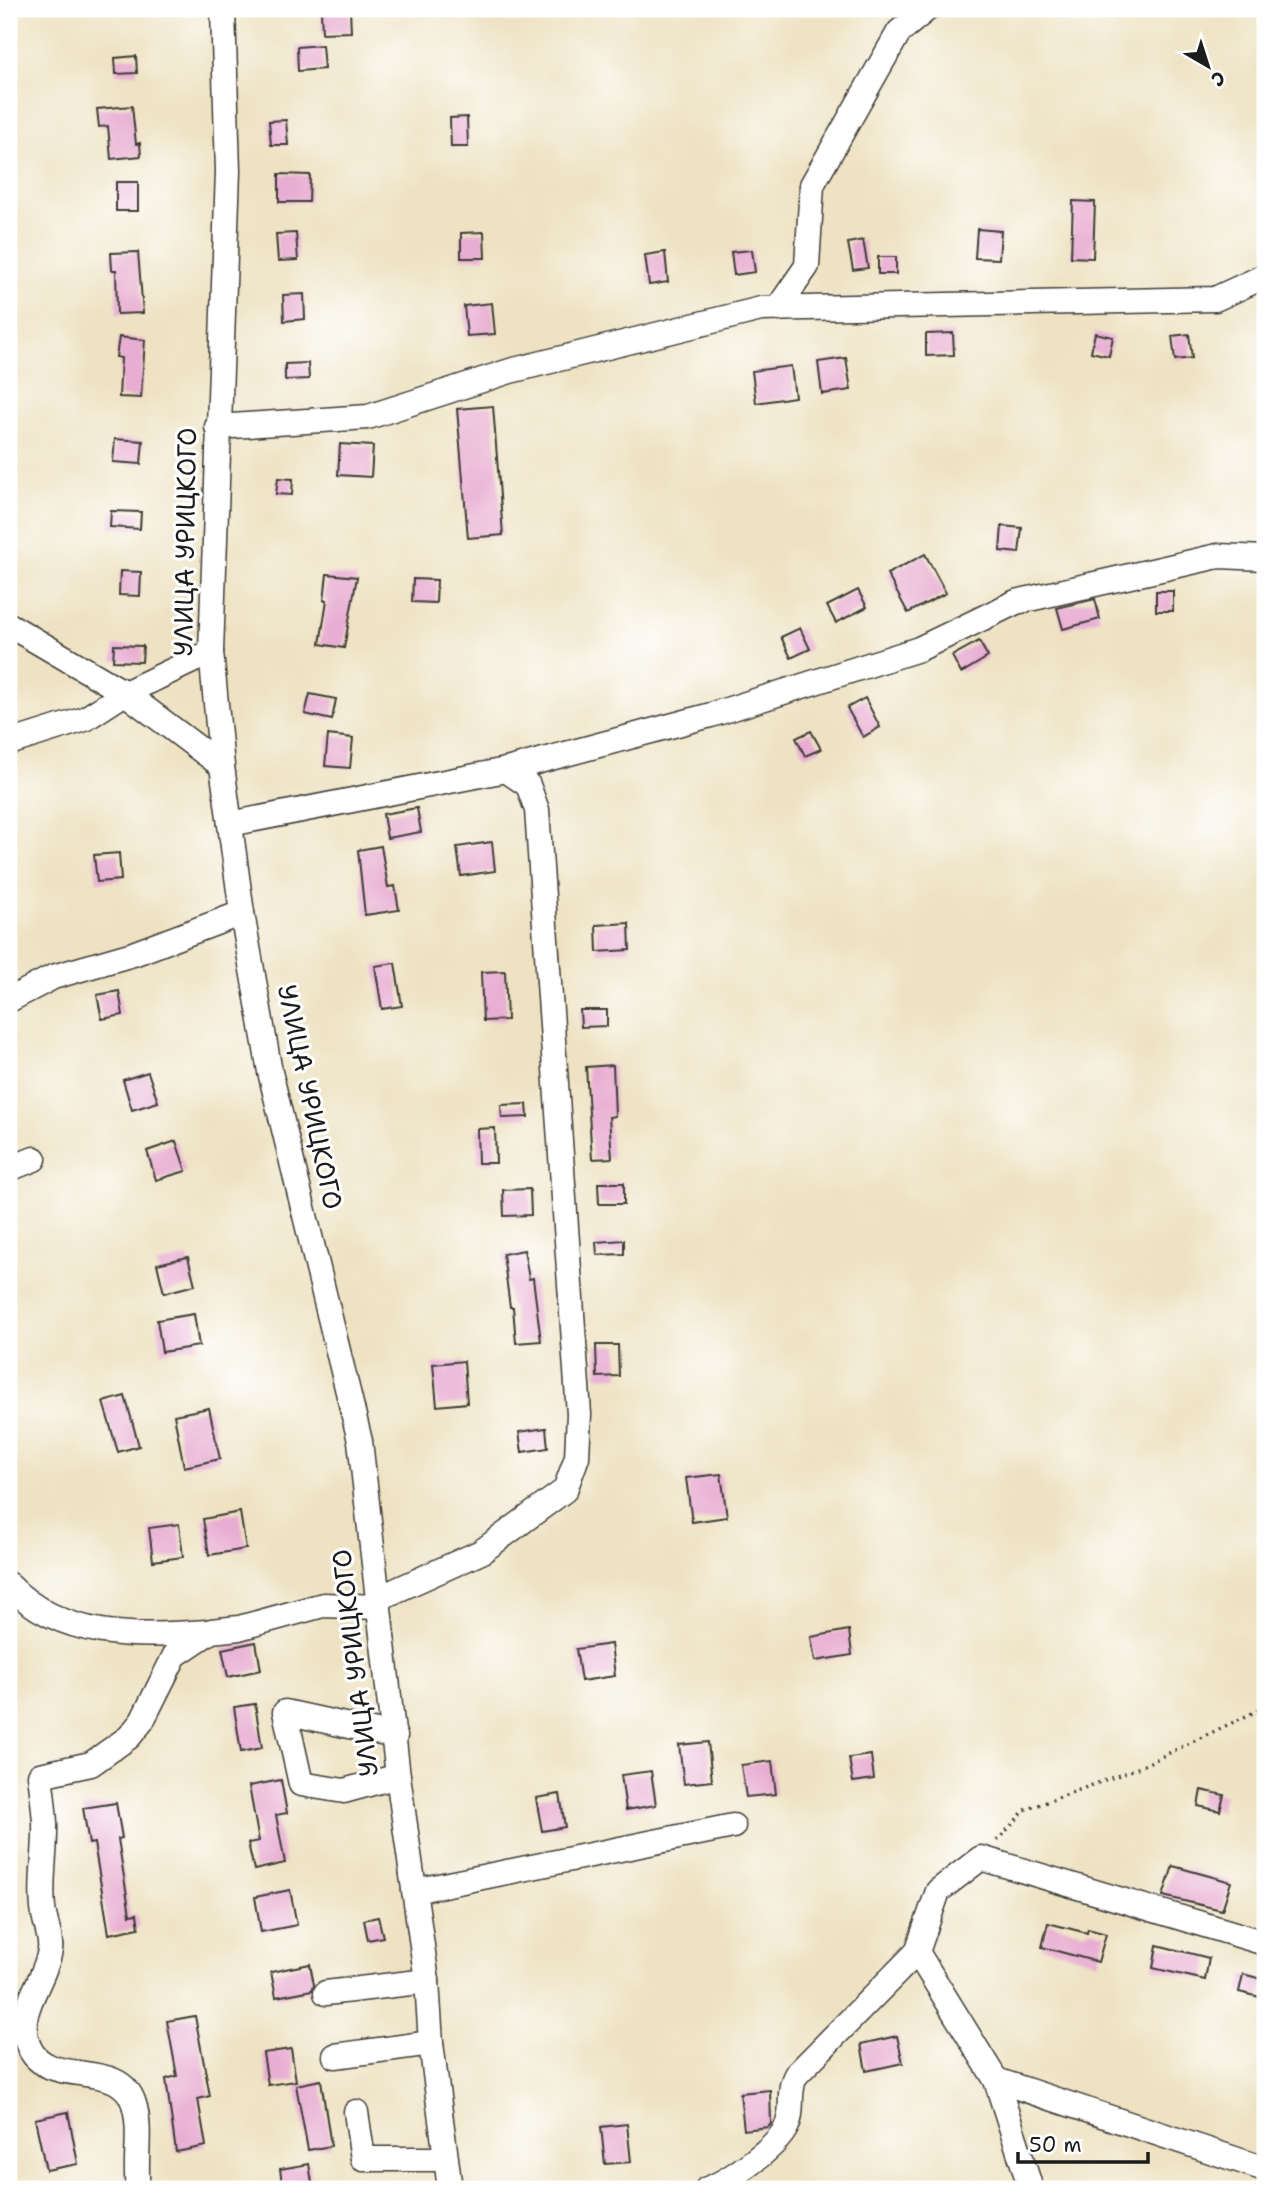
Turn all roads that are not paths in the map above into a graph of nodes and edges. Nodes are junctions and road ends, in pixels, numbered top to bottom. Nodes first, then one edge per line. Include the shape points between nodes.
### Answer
1 (223, 9) edge
2 (928, 9) edge
3 (1265, 276) edge
4 (778, 309) junction
5 (217, 427) junction
6 (1265, 558) edge
7 (9, 625) edge
8 (211, 653) junction
9 (125, 693) junction
10 (9, 743) edge
11 (222, 766) junction
12 (506, 770) junction
13 (230, 824) junction
14 (242, 913) junction
15 (9, 1000) edge
16 (34, 1159) dead end
17 (9, 1169) edge
18 (12, 1591) edge
19 (377, 1603) junction
20 (211, 1631) junction
21 (395, 1736) junction
22 (398, 1776) junction
23 (733, 1826) dead end
24 (414, 1891) junction
25 (1265, 1943) edge
26 (917, 1952) junction
27 (427, 1981) junction
28 (326, 1993) dead end
29 (431, 2043) junction
30 (335, 2056) dead end
31 (996, 2080) junction
32 (356, 2112) dead end
33 (445, 2159) junction
34 (1265, 2169) edge
35 (138, 2189) edge
36 (450, 2189) edge
37 (706, 2189) edge
38 (1031, 2189) edge

1 - 5 street, УЛИЦА УРИЦКОГО via 228,171
2 - 4 street via 899,32 812,185 807,266
3 - 4 street via 1215,299
4 - 5 street via 761,309 510,371 368,417
5 - 8 street, УЛИЦА УРИЦКОГО
6 - 12 street via 1218,556 1016,601 919,649 711,715
7 - 9 street
8 - 9 street
8 - 11 street, УЛИЦА УРИЦКОГО
9 - 10 street via 85,719
9 - 11 street
11 - 13 street, УЛИЦА УРИЦКОГО
12 - 13 street
12 - 19 street via 528,785 537,810 579,1414 577,1457 565,1490 481,1552
13 - 14 street, УЛИЦА УРИЦКОГО
14 - 15 street via 133,954 53,977
14 - 19 street, УЛИЦА УРИЦКОГО via 270,1072 360,1441
16 - 17 street
18 - 20 street via 72,1625 138,1636
19 - 20 street via 323,1605
19 - 21 street, УЛИЦА УРИЦКОГО
20 - 35 street via 175,1655 142,1721 129,1737 91,1764 40,1775 45,1824 43,1909 50,1950 26,2012 29,2049 51,2066 123,2084 135,2106
21 - 22 street, УЛИЦА УРИЦКОГО
21 - 22 street via 285,1712 301,1784 344,1791
22 - 24 street, УЛИЦА УРИЦКОГО
23 - 24 street
24 - 27 street, УЛИЦА УРИЦКОГО
25 - 26 street via 981,1858 938,1891
26 - 31 street
26 - 37 street via 796,2075 789,2087 789,2122 781,2137 737,2172
27 - 28 street
27 - 29 street, УЛИЦА УРИЦКОГО
29 - 30 street
29 - 33 street, УЛИЦА УРИЦКОГО
31 - 34 street
31 - 38 street
32 - 33 street via 363,2159
33 - 36 street, УЛИЦА УРИЦКОГО

